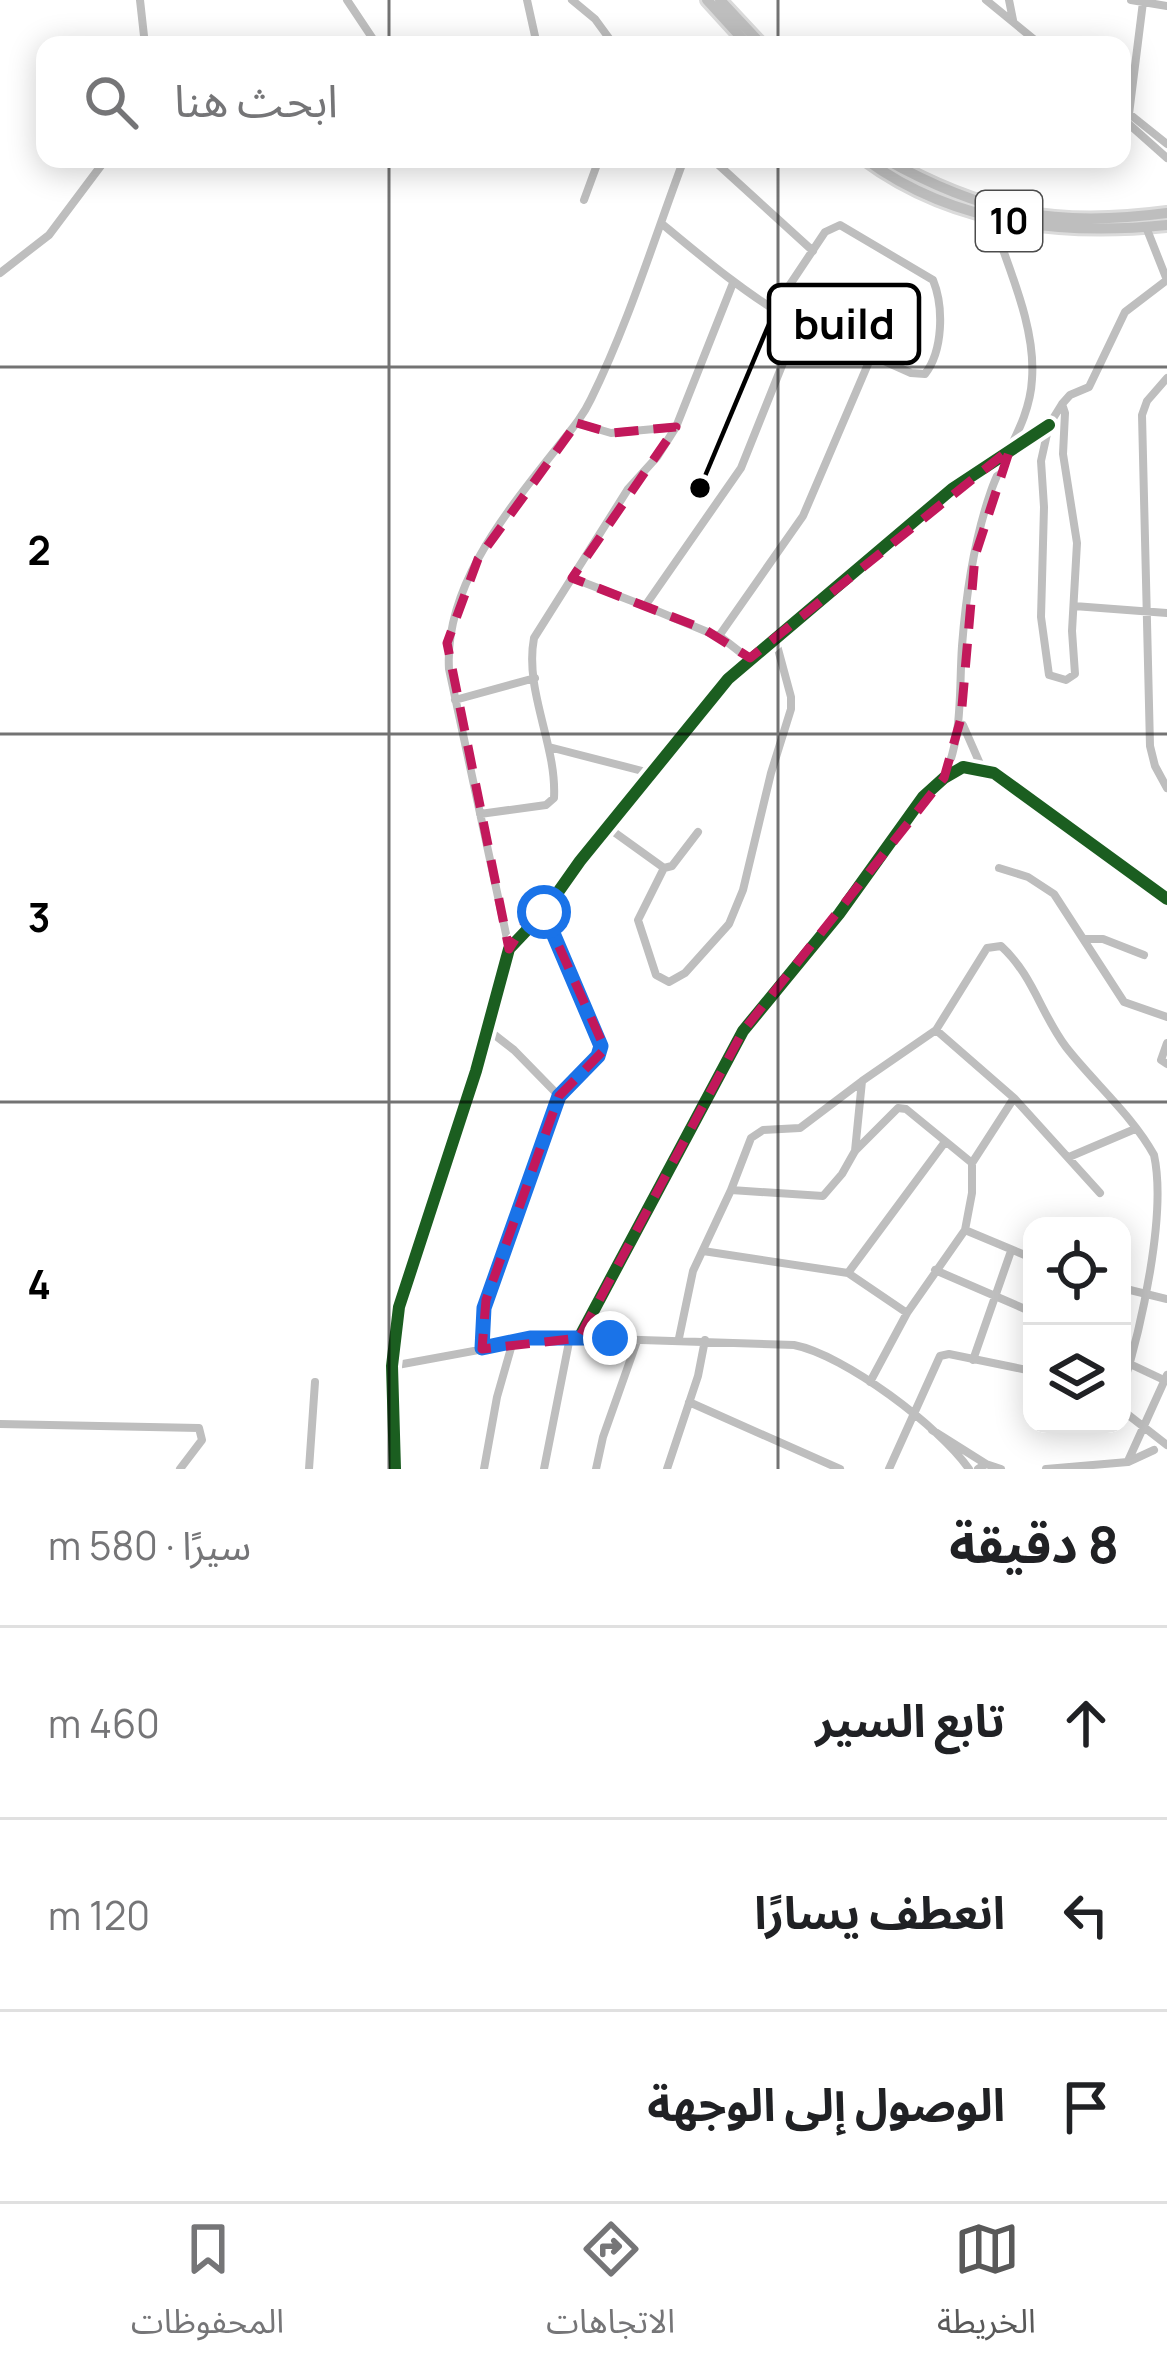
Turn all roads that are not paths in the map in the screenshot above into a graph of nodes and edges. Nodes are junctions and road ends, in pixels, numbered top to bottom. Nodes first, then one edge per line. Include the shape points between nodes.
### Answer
1 (140, 0) edge
2 (347, 0) edge
3 (527, 0) edge
4 (572, 0) edge
5 (707, 0) edge
6 (720, 0) edge
7 (986, 0) edge
8 (1009, 0) edge
9 (1131, 0) edge
10 (1143, 2) edge
11 (1167, 6) edge
12 (1014, 21) junction
13 (144, 36) edge
14 (371, 36) edge
15 (535, 36) edge
16 (607, 36) edge
17 (740, 36) edge
18 (754, 36) edge
19 (1032, 36) edge
20 (1131, 72) edge
21 (1131, 118) edge
22 (1131, 120) edge
23 (1167, 144) edge
24 (1167, 158) edge
25 (99, 168) edge
26 (596, 168) edge
27 (681, 168) edge
28 (722, 168) edge
29 (880, 168) edge
30 (902, 168) edge
31 (584, 200) dead end
32 (1167, 213) edge
33 (992, 218) junction
34 (661, 223) junction
35 (1167, 225) edge
36 (1146, 227) junction
37 (813, 250) junction
38 (0, 273) edge
39 (1167, 280) edge
40 (733, 283) junction
41 (773, 310) junction
42 (788, 318) junction
43 (871, 357) junction
44 (1167, 378) edge
45 (1062, 404) junction
46 (578, 423) junction
47 (1049, 425) junction
48 (676, 427) junction
49 (1010, 448) junction
50 (572, 578) junction
51 (645, 606) junction
52 (1074, 606) junction
53 (1145, 612) junction
54 (1167, 613) edge
55 (719, 636) junction
56 (775, 638) junction
57 (749, 659) junction
58 (535, 678) junction
59 (454, 700) junction
60 (961, 718) junction
61 (549, 746) junction
62 (983, 768) junction
63 (650, 773) junction
64 (944, 778) junction
65 (1167, 788) edge
66 (480, 814) junction
67 (608, 827) junction
68 (698, 832) dead end
69 (664, 868) junction
70 (999, 868) dead end
71 (1167, 899) edge
72 (544, 912) junction
73 (1084, 938) junction
74 (509, 949) junction
75 (1144, 956) dead end
76 (1167, 1017) edge
77 (487, 1029) junction
78 (936, 1030) junction
79 (1167, 1043) edge
80 (1167, 1064) edge
81 (862, 1081) junction
82 (559, 1096) junction
83 (1013, 1098) junction
84 (1135, 1129) junction
85 (945, 1142) junction
86 (855, 1150) junction
87 (1069, 1157) junction
88 (972, 1162) junction
89 (1164, 1167) edge
90 (731, 1190) junction
91 (1100, 1193) dead end
92 (1166, 1216) edge
93 (965, 1231) junction
94 (703, 1251) junction
95 (1011, 1251) junction
96 (1023, 1255) edge
97 (935, 1270) junction
98 (848, 1273) junction
99 (1131, 1290) edge
100 (1150, 1295) junction
101 (993, 1298) junction
102 (1167, 1299) edge
103 (1023, 1309) edge
104 (907, 1313) junction
105 (575, 1338) junction
106 (680, 1338) junction
107 (705, 1340) junction
108 (513, 1341) junction
109 (637, 1341) junction
110 (482, 1348) junction
111 (973, 1360) junction
112 (1131, 1361) edge
113 (1131, 1364) edge
114 (392, 1366) junction
115 (1023, 1369) edge
116 (1166, 1378) edge
117 (315, 1382) dead end
118 (870, 1382) junction
119 (689, 1402) junction
120 (911, 1414) junction
121 (1131, 1416) edge
122 (0, 1424) edge
123 (1142, 1424) junction
124 (931, 1430) junction
125 (1167, 1445) edge
126 (1154, 1450) junction
127 (1128, 1462) junction
128 (978, 1467) edge
129 (1152, 1467) edge
130 (180, 1469) edge
131 (309, 1469) edge
132 (395, 1469) edge
133 (484, 1469) edge
134 (544, 1469) edge
135 (596, 1469) edge
136 (667, 1469) edge
137 (840, 1469) edge
138 (889, 1469) edge
139 (1001, 1469) edge
140 (1046, 1469) edge

1 - 13 street
2 - 14 street
3 - 15 street
4 - 16 street
5 - 17 highway
6 - 18 highway
7 - 12 street
8 - 12 street
9 - 10 street
10 - 11 street
10 - 20 street
12 - 19 street
21 - 23 street
22 - 24 street
25 - 38 street via 50,235
26 - 31 street
27 - 34 street
28 - 37 street
29 - 33 highway, 10
30 - 32 highway, 10 via 1000,209 1085,220
33 - 36 highway, 10 via 1048,228
33 - 49 street via 1032,356 1029,402
34 - 40 street
34 - 46 street
35 - 36 highway, 10
36 - 39 street
37 - 41 street
37 - 43 street via 840,225 933,280 940,317 928,371 919,375
39 - 45 street via 1129,307 1090,387
40 - 41 street
40 - 48 street
41 - 42 street
42 - 43 street
42 - 51 street via 788,353 741,468
43 - 55 street via 803,516
44 - 53 street via 1142,415
45 - 47 street
45 - 52 street via 1077,543
46 - 48 street via 603,432
46 - 59 street via 455,603 447,643
47 - 49 street
47 - 52 street via 1041,461 1040,617 1049,675 1057,679 1076,674
48 - 50 street
49 - 56 street
49 - 60 street via 975,556
50 - 51 street
50 - 58 street via 534,638
51 - 55 street
52 - 53 street
53 - 54 street
53 - 65 street via 1150,746
55 - 57 street
56 - 57 street
56 - 69 street via 791,710 743,890 729,924 669,982 656,975 638,920
57 - 63 street
58 - 59 street
58 - 61 street
59 - 66 street
60 - 62 street
60 - 64 street
61 - 63 street
61 - 66 street via 550,803
62 - 64 street
62 - 71 street
63 - 67 street
64 - 105 street via 736,1041
66 - 74 street
67 - 69 street
67 - 72 street
68 - 69 street
70 - 73 street via 1054,894
72 - 74 street
72 - 82 street via 601,1043
73 - 75 street
73 - 76 street via 1124,1002
74 - 77 street
77 - 82 street
77 - 114 street via 404,1289
78 - 81 street
78 - 83 street
78 - 84 street via 987,948 1001,946 1025,971 1064,1044
79 - 80 street
81 - 86 street
81 - 90 street via 800,1128 757,1132
82 - 110 street via 484,1308
83 - 87 street
83 - 88 street
84 - 87 street
84 - 89 street
85 - 86 street via 902,1107
85 - 88 street
85 - 98 street
86 - 90 street via 823,1196
87 - 91 street
88 - 93 street
89 - 92 street
90 - 94 street
92 - 100 street
93 - 95 street
93 - 97 street
94 - 98 street
94 - 106 street
95 - 96 street
95 - 101 street
97 - 101 street
97 - 104 street
98 - 104 street
99 - 100 street
100 - 102 street
100 - 112 street
101 - 103 street
101 - 111 street
104 - 118 street
105 - 108 street
105 - 109 street
105 - 134 street
106 - 107 street
106 - 109 street
107 - 118 street via 810,1348
107 - 119 street
108 - 110 street
108 - 133 street
109 - 135 street
110 - 114 street
111 - 115 street
111 - 120 street via 940,1356
113 - 116 street
114 - 132 street
116 - 123 street
117 - 131 street
118 - 120 street
119 - 136 street
119 - 137 street
120 - 124 street
120 - 138 street
121 - 123 street
122 - 130 street via 199,1428 202,1440
123 - 125 street
123 - 127 street
124 - 128 street
124 - 128 street
125 - 126 street
126 - 127 street
126 - 129 street
127 - 140 street
128 - 139 street

